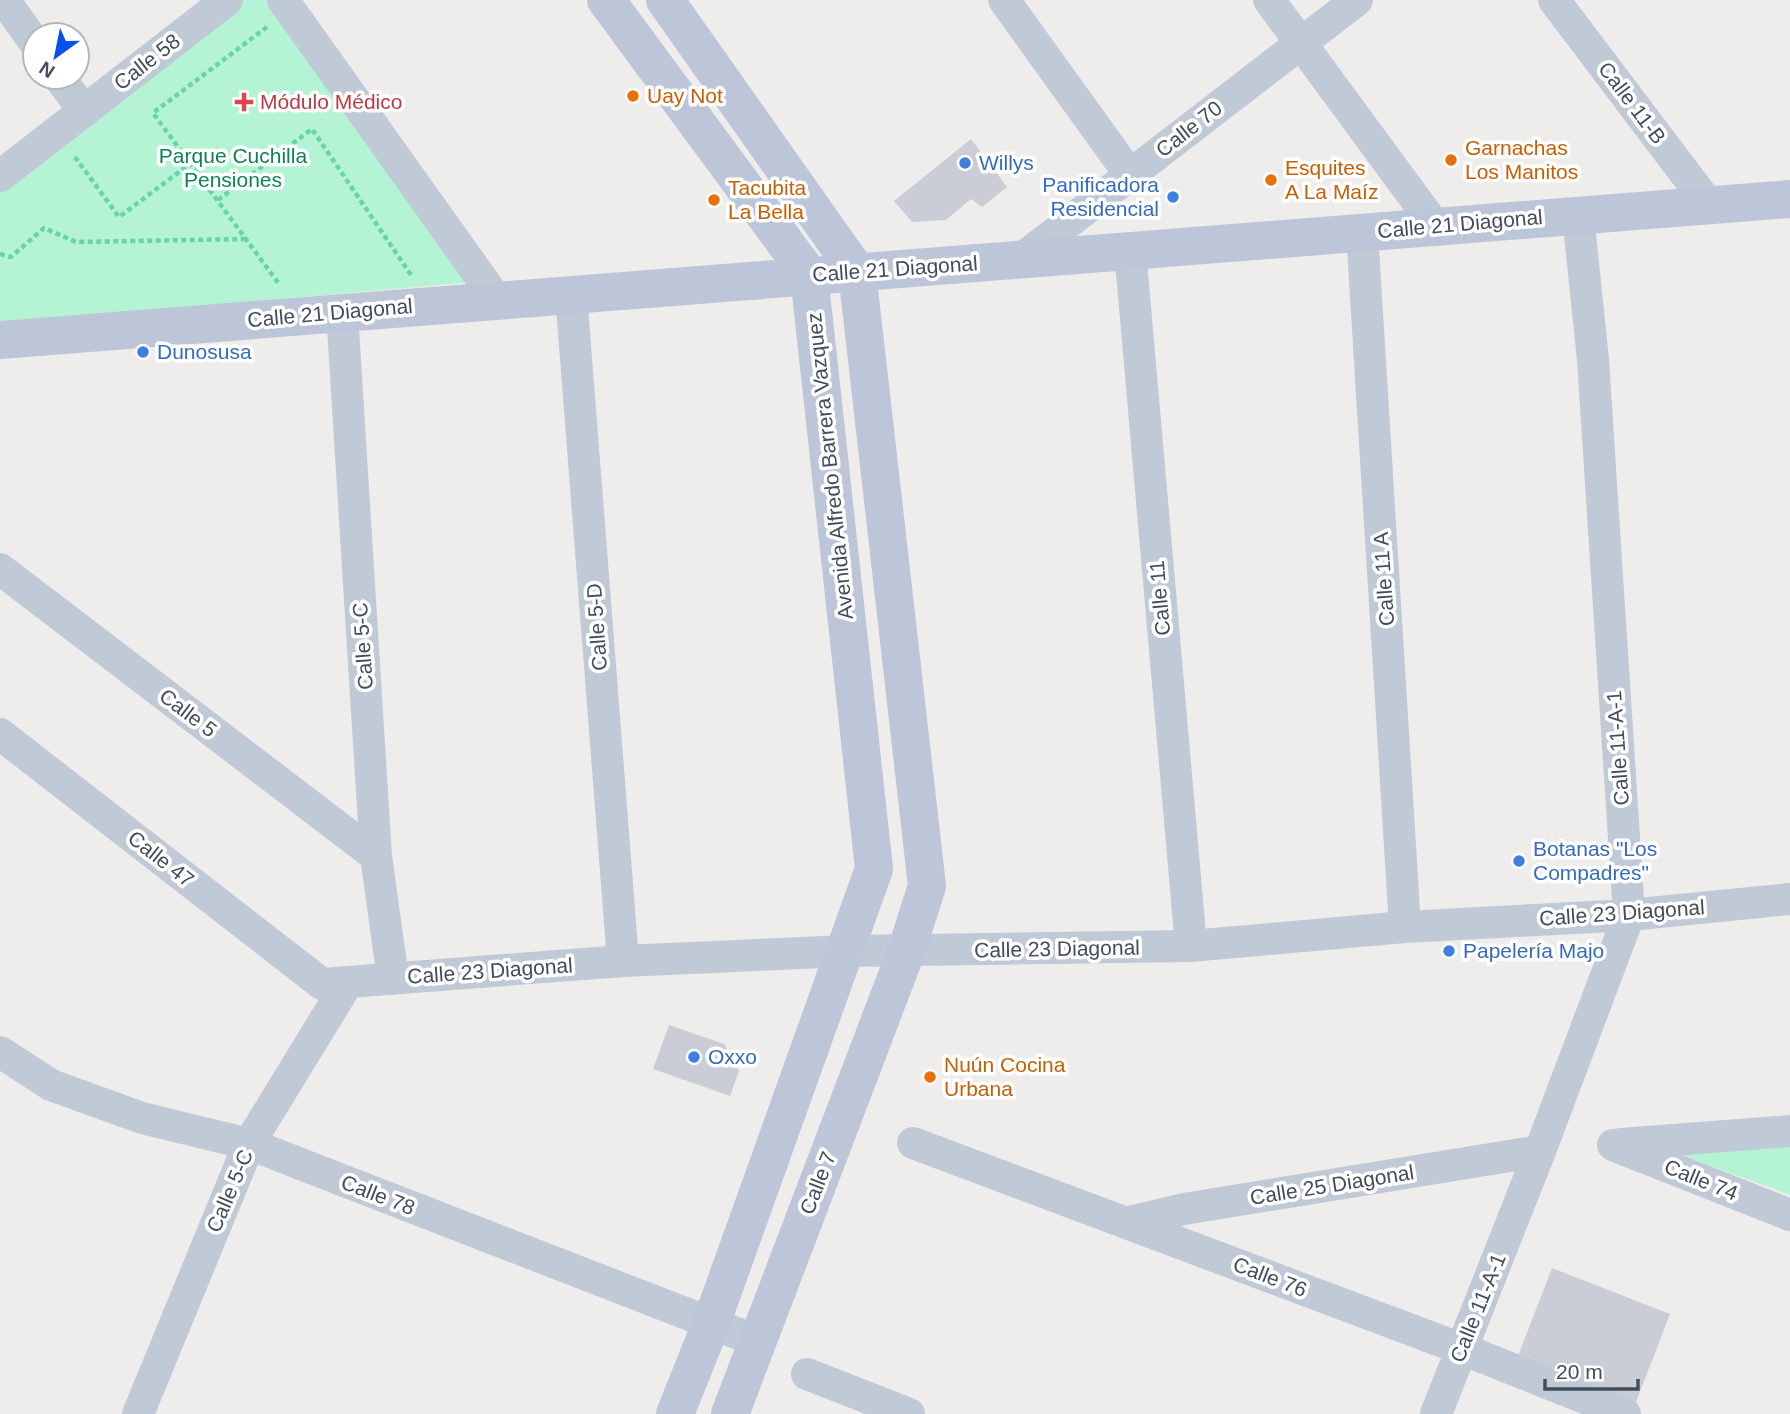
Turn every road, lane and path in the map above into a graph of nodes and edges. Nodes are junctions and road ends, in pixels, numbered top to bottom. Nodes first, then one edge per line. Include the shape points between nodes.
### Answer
1 (4, 0) edge
2 (227, 0) edge
3 (606, 0) edge
4 (665, 0) edge
5 (1004, 0) edge
6 (1269, 0) edge
7 (1357, 0) edge
8 (1554, 0) edge
9 (286, 5) edge
10 (21, 24) edge
11 (1301, 43) junction
12 (69, 91) edge
13 (84, 111) junction
14 (57, 132) junction
15 (191, 163) junction
16 (1130, 175) junction
17 (0, 176) edge
18 (1790, 199) edge
19 (218, 200) junction
20 (1709, 205) junction
21 (1578, 215) junction
22 (1436, 227) junction
23 (1362, 232) junction
24 (247, 239) junction
25 (1130, 250) junction
26 (0, 254) edge
27 (1021, 259) junction
28 (857, 272) junction
29 (809, 275) junction
30 (419, 286) dead end
31 (282, 288) dead end
32 (571, 294) junction
33 (497, 300) junction
34 (342, 312) junction
35 (0, 340) edge
36 (0, 569) edge
37 (0, 734) edge
38 (376, 856) junction
39 (1790, 899) edge
40 (1629, 915) junction
41 (1405, 927) junction
42 (1191, 946) junction
43 (846, 951) junction
44 (906, 951) junction
45 (623, 961) junction
46 (393, 979) junction
47 (335, 983) junction
48 (0, 1052) edge
49 (1790, 1131) edge
50 (913, 1143) dead end
51 (249, 1144) junction
52 (1540, 1152) junction
53 (1790, 1215) edge
54 (1125, 1223) junction
55 (711, 1324) junction
56 (758, 1341) junction
57 (1462, 1349) junction
58 (807, 1374) dead end
59 (138, 1414) edge
60 (675, 1414) edge
61 (730, 1414) edge
62 (909, 1414) edge
63 (1436, 1414) edge
64 (1625, 1414) edge

1 - 10 street
2 - 13 street, Calle 58
3 - 29 street
4 - 28 street
5 - 16 street
6 - 11 street
7 - 11 street, Calle 70
8 - 20 street, Calle 11-B
9 - 15 path via 153,113
9 - 33 street
11 - 16 street, Calle 70
11 - 22 street
12 - 13 street
13 - 14 street, Calle 58
14 - 15 path via 119,217
14 - 17 street, Calle 58
15 - 19 path
16 - 27 street, Calle 70
18 - 20 street, Calle 21 Diagonal
19 - 24 path
19 - 30 path via 312,129
20 - 21 street, Calle 21 Diagonal
21 - 22 street, Calle 21 Diagonal
21 - 40 street, Calle 11-A-1 via 1593,360
22 - 23 street, Calle 21 Diagonal
23 - 25 street, Calle 21 Diagonal
23 - 41 street, Calle 11 A
24 - 26 path via 76,242 44,228 11,257
24 - 31 path
25 - 27 street, Calle 21 Diagonal
25 - 42 street, Calle 11
27 - 28 street, Calle 21 Diagonal
28 - 29 street, Calle 21 Diagonal
28 - 44 street via 927,887
29 - 32 street, Calle 21 Diagonal
29 - 43 street, Avenida Alfredo Barrera Vazquez via 874,869
32 - 33 street, Calle 21 Diagonal
32 - 45 street, Calle 5-D
33 - 34 street, Calle 21 Diagonal
34 - 35 street, Calle 21 Diagonal
34 - 38 street, Calle 5-C
36 - 38 street, Calle 5
37 - 47 street, Calle 47
38 - 46 street, Calle 5-C
39 - 40 street, Calle 23 Diagonal
40 - 41 street, Calle 23 Diagonal
40 - 52 street, Calle 11-A-1
41 - 42 street, Calle 23 Diagonal
42 - 44 street, Calle 23 Diagonal
43 - 44 street, Calle 23 Diagonal
43 - 45 street, Calle 23 Diagonal
43 - 55 street
44 - 56 street, Calle 7
45 - 46 street, Calle 23 Diagonal
46 - 47 street, Calle 23 Diagonal
47 - 51 street, Calle 5-C
48 - 51 street, Calle 78 via 51,1084 142,1118
49 - 53 street, Calle 74 via 1613,1144
50 - 54 street, Calle 76
51 - 55 street, Calle 78
51 - 59 street, Calle 5-C
52 - 54 street, Calle 25 Diagonal via 1184,1209
52 - 57 street, Calle 11-A-1
54 - 57 street, Calle 76
55 - 56 street, Calle 78
55 - 60 street
56 - 61 street, Calle 7
57 - 63 street, Calle 11-A-1
57 - 64 street, Calle 76
58 - 62 street

